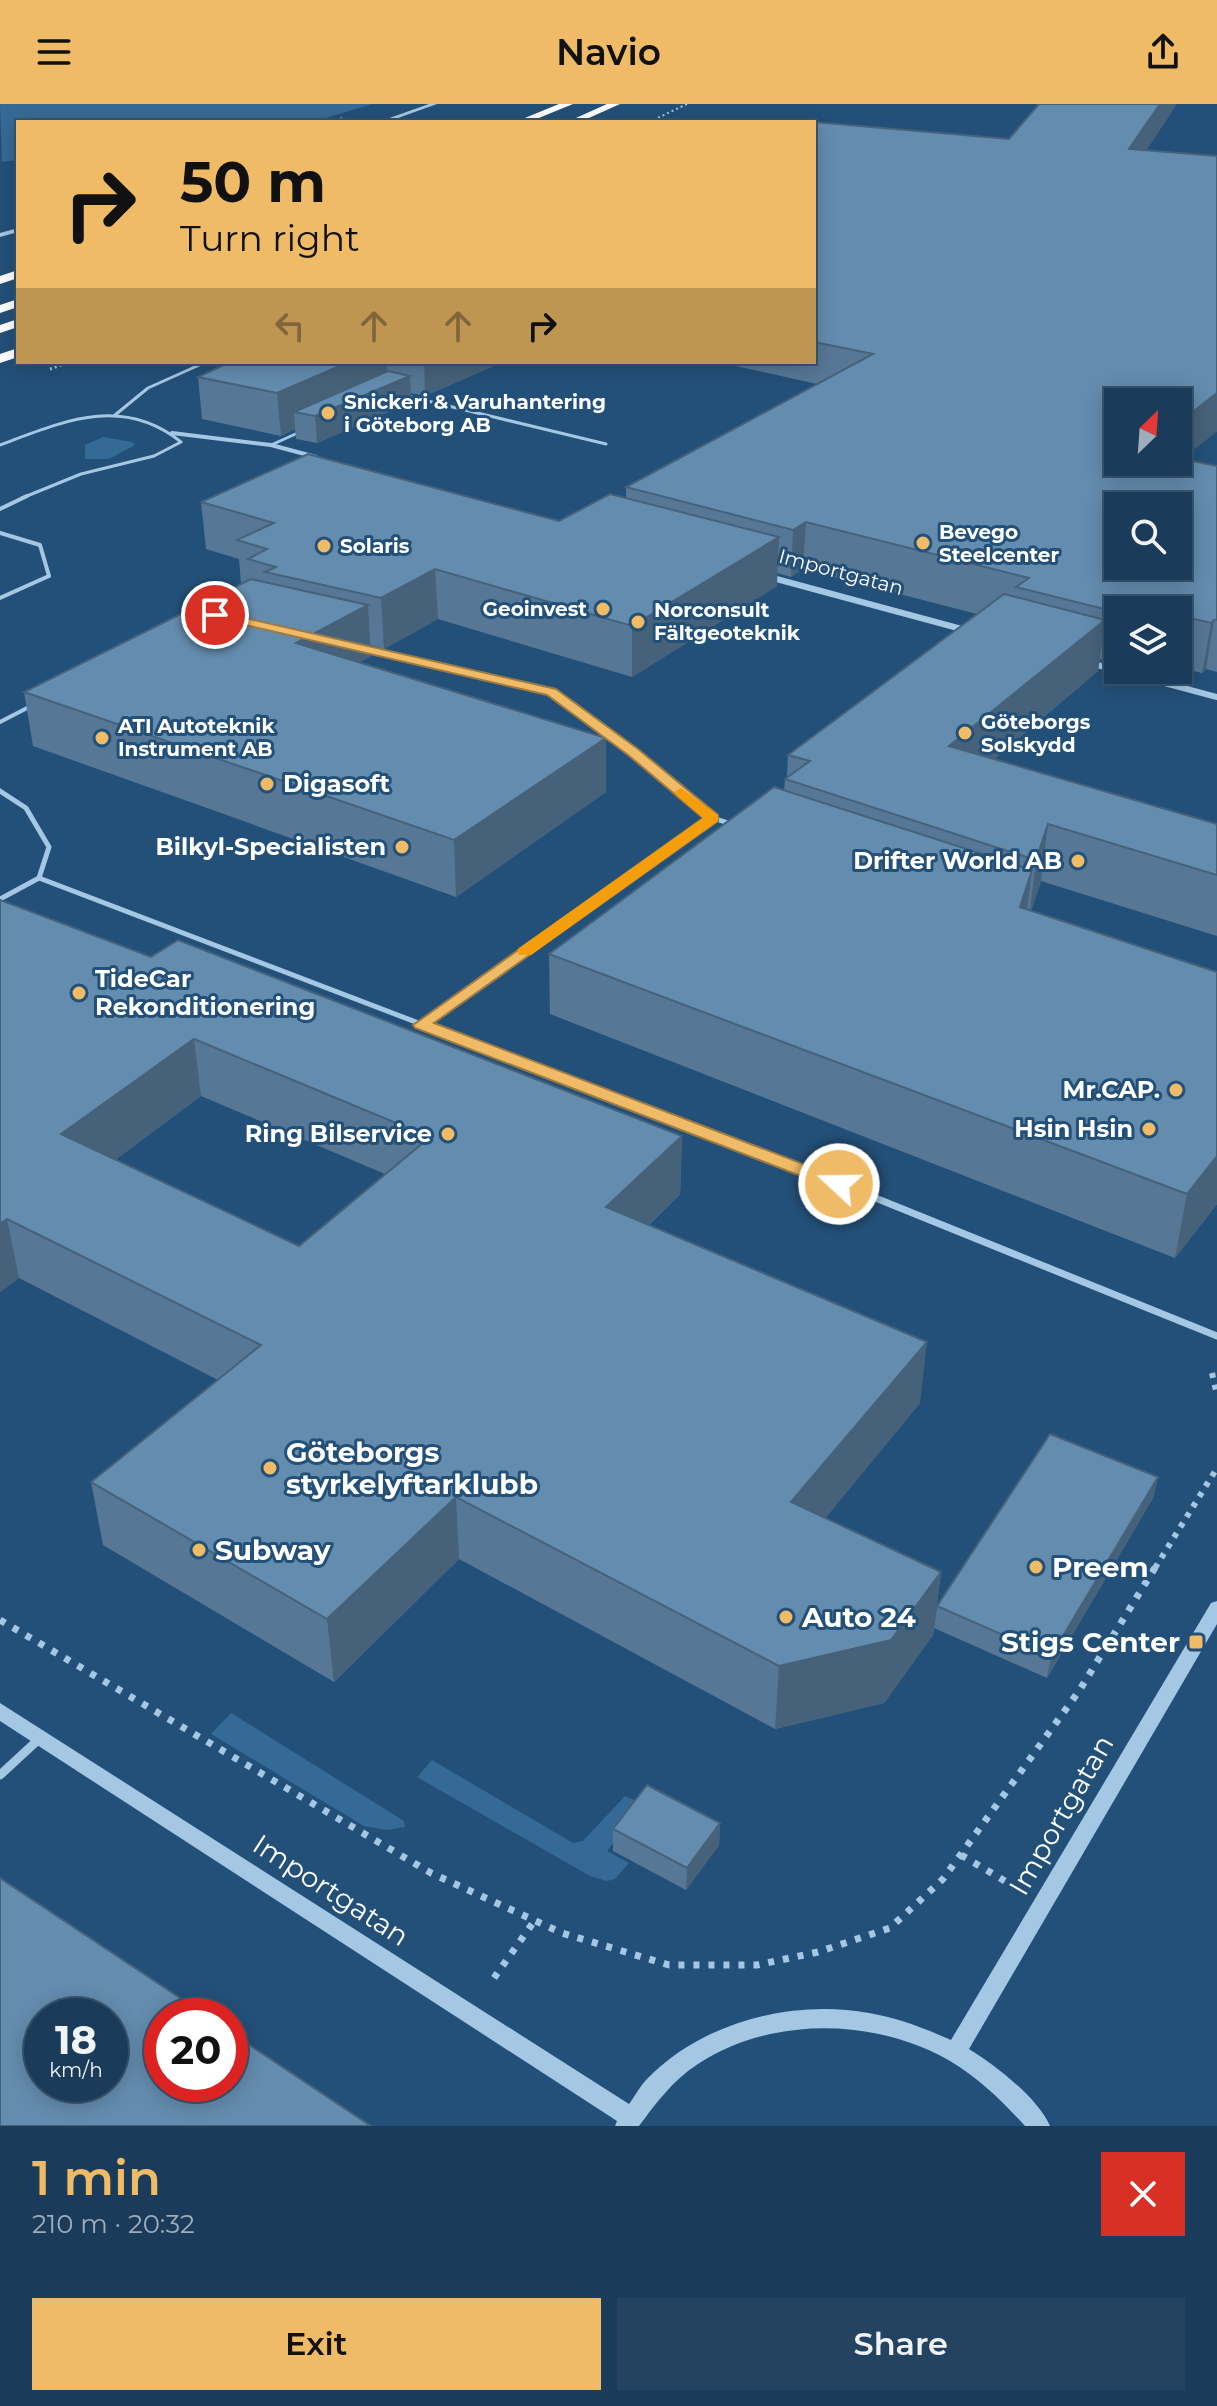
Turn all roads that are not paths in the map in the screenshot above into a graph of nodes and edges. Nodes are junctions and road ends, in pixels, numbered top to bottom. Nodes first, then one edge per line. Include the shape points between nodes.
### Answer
1 (434, 104) edge
2 (568, 104) edge
3 (615, 104) edge
4 (387, 120) edge
5 (525, 120) edge
6 (577, 120) edge
7 (202, 364) edge
8 (405, 396) edge
9 (115, 415) junction
10 (310, 427) edge
11 (172, 433) junction
12 (606, 444) dead end
13 (0, 445) edge
14 (271, 445) junction
15 (332, 461) edge
16 (0, 509) edge
17 (0, 533) edge
18 (759, 575) edge
19 (0, 598) edge
20 (973, 632) edge
21 (353, 645) edge
22 (1080, 660) edge
23 (1217, 697) edge
24 (40, 702) dead end
25 (0, 722) edge
26 (0, 791) edge
27 (713, 818) junction
28 (742, 828) edge
29 (39, 878) junction
30 (0, 899) edge
31 (421, 1025) junction
32 (1217, 1336) edge
33 (1217, 1608) edge
34 (0, 1711) edge
35 (41, 1737) junction
36 (0, 1775) edge
37 (955, 2053) junction
38 (628, 2122) edge
39 (1039, 2126) edge

1 - 4 street
2 - 5 highway
3 - 6 highway
7 - 9 lane via 148,388
8 - 12 lane
9 - 11 lane via 148,420
9 - 13 lane via 85,415
10 - 14 lane
11 - 14 street
11 - 16 lane via 181,442 163,454 82,473
14 - 15 street
17 - 19 lane via 40,545 49,576
18 - 20 street, Importgatan
21 - 27 lane via 552,692
22 - 23 street
24 - 25 lane
26 - 29 lane via 26,808 49,847
27 - 28 lane
27 - 31 lane
29 - 30 lane
29 - 31 lane
31 - 32 lane via 868,1195
33 - 37 street, Importgatan
34 - 35 street, Importgatan
35 - 36 lane
35 - 38 street, Importgatan
37 - 38 street, Importgatan via 885,2025 812,2017 775,2022 708,2046 652,2089
37 - 39 street, Importgatan via 985,2073

